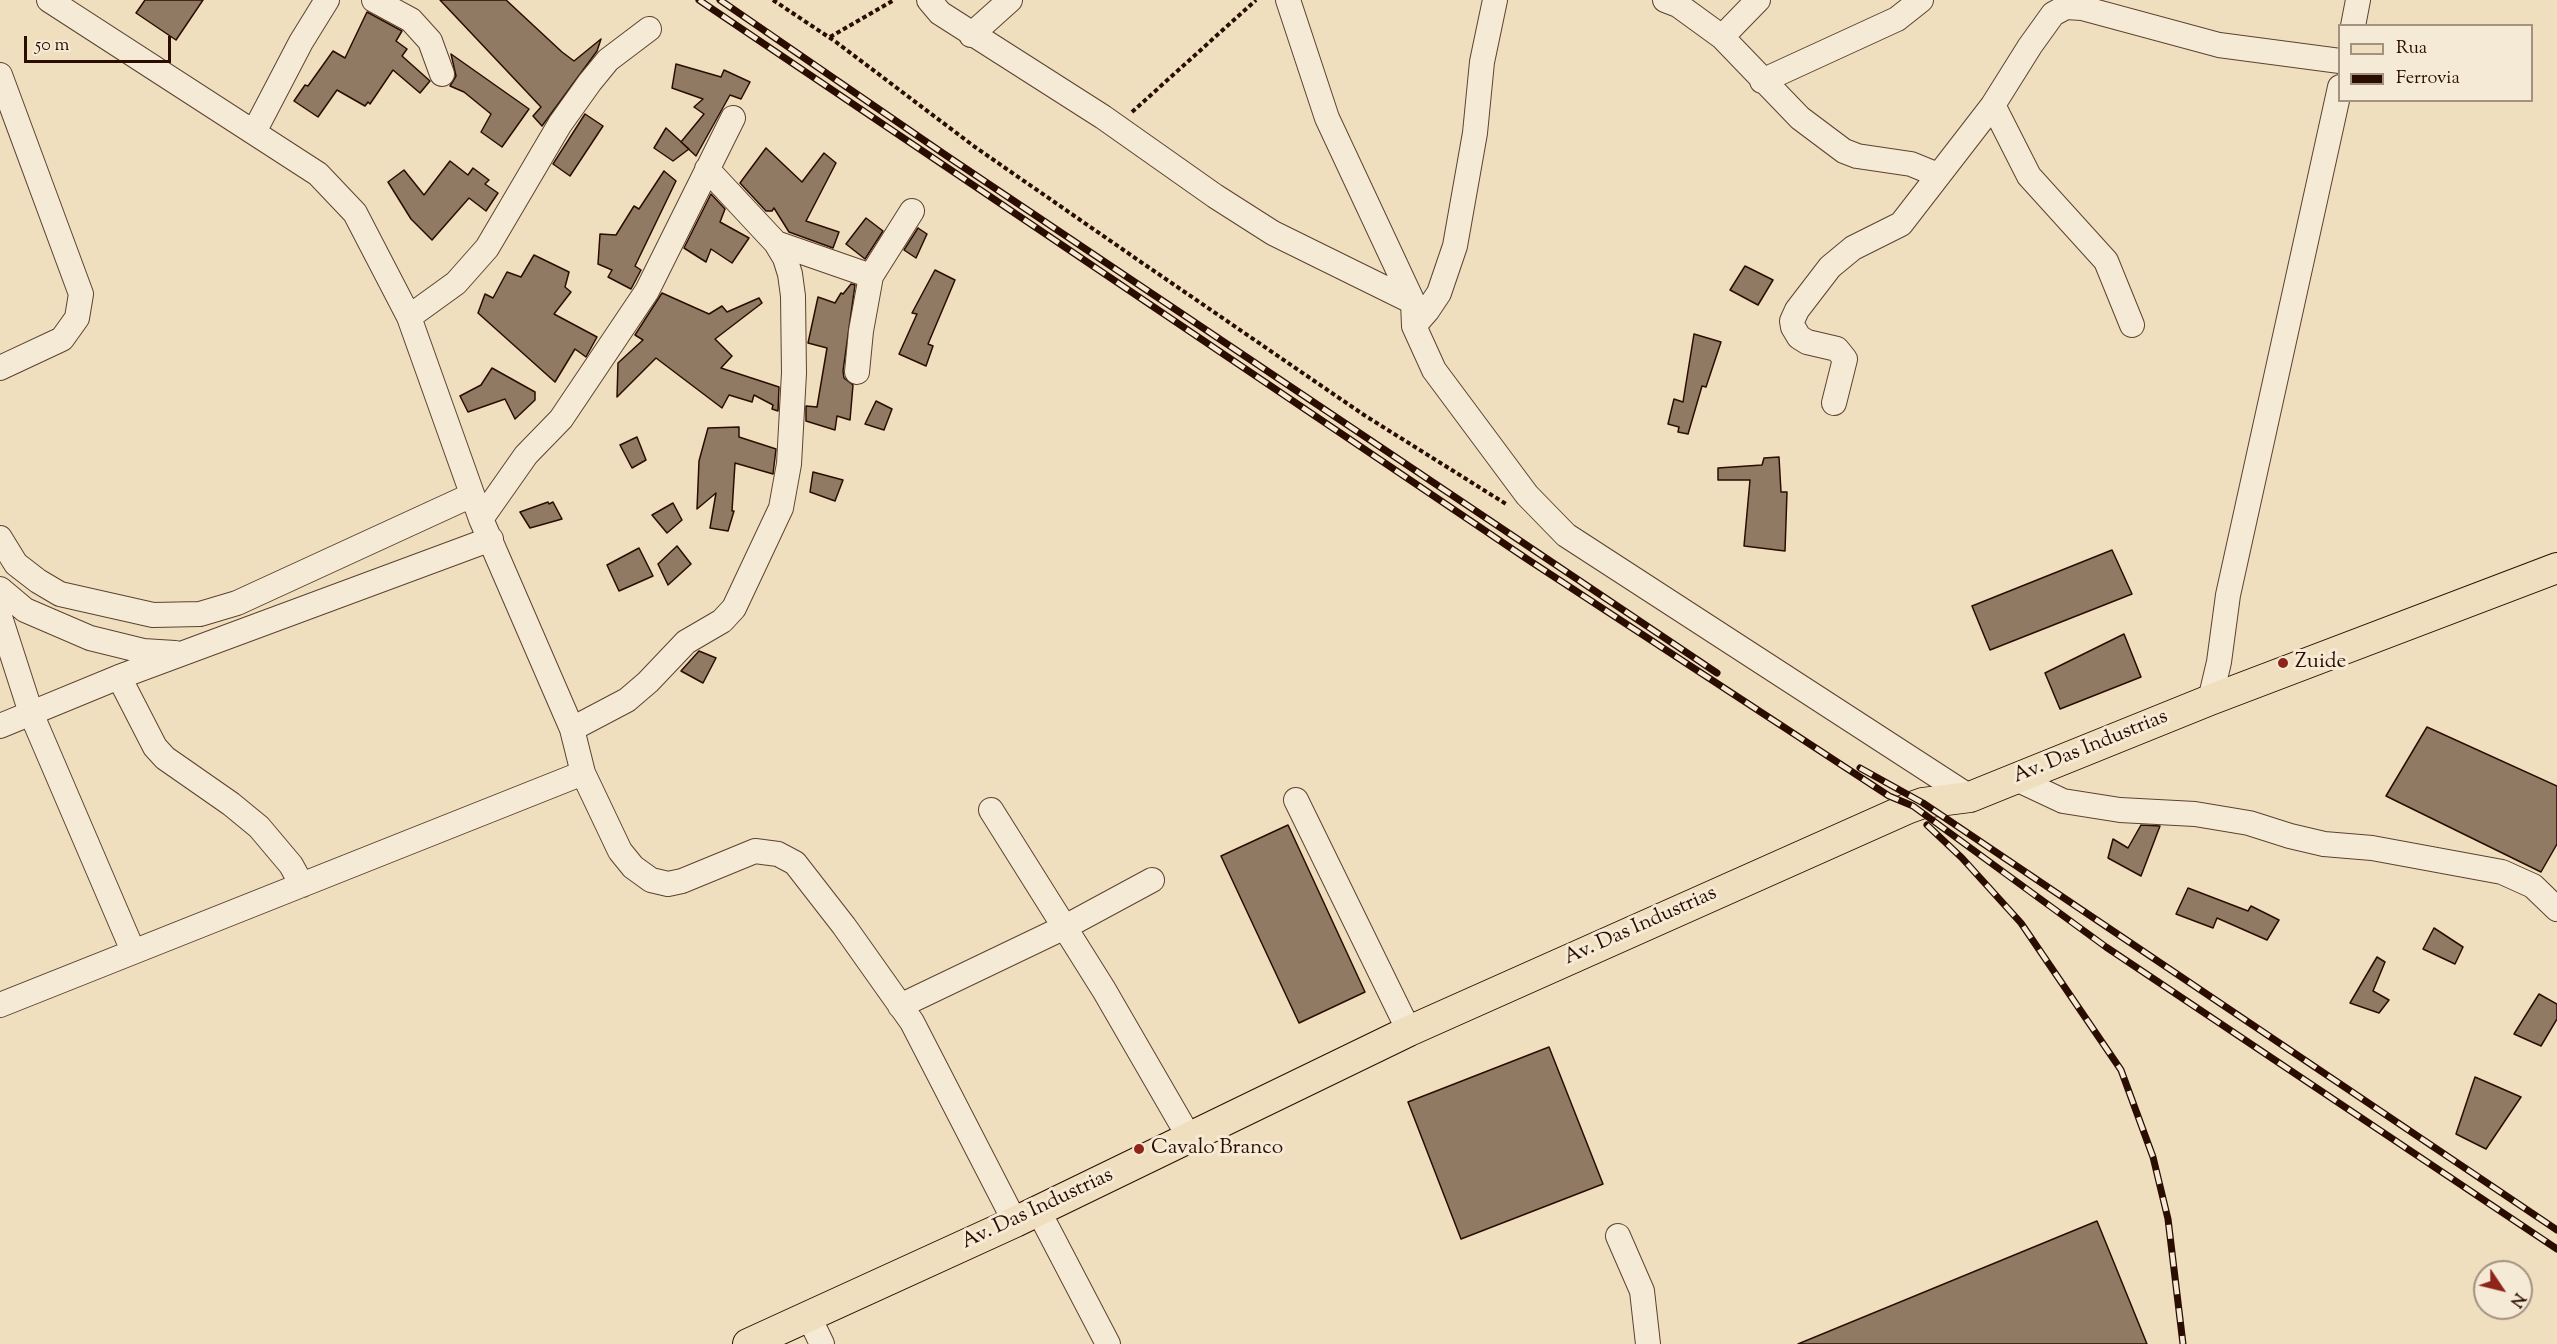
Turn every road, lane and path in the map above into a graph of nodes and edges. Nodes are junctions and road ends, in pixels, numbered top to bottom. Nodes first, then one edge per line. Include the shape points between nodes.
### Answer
1 (49, 0) edge
2 (327, 0) edge
3 (375, 0) edge
4 (772, 0) edge
5 (894, 0) edge
6 (929, 0) edge
7 (1010, 0) edge
8 (1256, 0) edge
9 (1288, 0) edge
10 (1495, 0) edge
11 (1758, 0) edge
12 (1921, 0) edge
13 (2358, 0) edge
14 (1675, 2) edge
15 (2353, 24) edge
16 (649, 29) dead end
17 (971, 35) junction
18 (1722, 37) junction
19 (830, 38) junction
20 (2338, 61) edge
21 (442, 74) dead end
22 (0, 75) edge
23 (1762, 81) junction
24 (2338, 96) edge
25 (1993, 105) junction
26 (733, 118) dead end
27 (1116, 126) junction
28 (254, 132) junction
29 (707, 169) junction
30 (1938, 176) junction
31 (912, 212) dead end
32 (776, 243) junction
33 (871, 276) junction
34 (1414, 314) junction
35 (409, 317) junction
36 (2132, 325) dead end
37 (0, 368) edge
38 (857, 372) dead end
39 (1834, 403) dead end
40 (472, 495) junction
41 (1509, 506) dead end
42 (486, 529) junction
43 (0, 537) edge
44 (323, 564) junction
45 (2557, 568) edge
46 (0, 589) edge
47 (338, 596) junction
48 (0, 617) edge
49 (183, 653) junction
50 (119, 677) junction
51 (2210, 700) junction
52 (31, 713) junction
53 (0, 726) edge
54 (572, 729) junction
55 (583, 773) junction
56 (2014, 778) junction
57 (1970, 797) junction
58 (1296, 800) dead end
59 (991, 810) dead end
60 (1152, 880) dead end
61 (302, 885) junction
62 (2557, 909) edge
63 (1065, 927) junction
64 (133, 951) junction
65 (0, 1005) edge
66 (900, 1006) junction
67 (1409, 1031) junction
68 (1189, 1137) junction
69 (1026, 1216) junction
70 (1618, 1236) dead end
71 (809, 1317) junction
72 (748, 1344) edge
73 (822, 1344) edge
74 (1108, 1344) edge
75 (1648, 1344) edge

1 - 28 street
2 - 28 street
3 - 21 street via 411,20 430,41
4 - 19 path
5 - 19 path
6 - 17 street
7 - 17 street
8 - 27 path
9 - 34 street via 1327,118
10 - 34 street via 1455,246 1427,311
11 - 18 street
12 - 23 street via 1897,19
13 - 15 street
14 - 18 street
16 - 35 street via 608,60 590,82 560,124 487,248 456,283
17 - 27 street
18 - 23 street
19 - 41 path via 975,147 1138,260 1364,415
20 - 25 street via 2219,45 2098,11 2066,7 2042,27
22 - 37 street via 81,294 78,318 62,339
23 - 30 street via 1800,118 1844,151 1911,164
24 - 51 street via 2228,595
25 - 30 street
25 - 36 street via 2029,176 2106,261
26 - 29 street
27 - 34 street via 1273,233
28 - 35 street via 318,174 355,213
29 - 32 street
29 - 42 street via 647,291 561,419 526,455
30 - 39 street via 1901,224 1854,248 1830,267 1797,310 1792,321 1799,337 1837,349 1845,359
31 - 33 street
32 - 33 street
32 - 54 street via 788,268 793,296 789,464 781,508 734,608 722,621 686,642 627,700
33 - 38 street
34 - 57 street via 1434,370 1527,495 1566,535
35 - 40 street
40 - 42 street
40 - 44 street
42 - 47 street
42 - 54 street
43 - 44 street via 16,564 60,594 153,615 200,614 237,603
44 - 47 street
45 - 51 main road, Av. Das Industrias
46 - 49 street via 25,610 90,638 143,651
47 - 49 street
48 - 52 street
49 - 50 street
50 - 52 street
50 - 61 street via 160,753 259,827 291,865
51 - 56 main road, Av. Das Industrias
52 - 53 street
52 - 64 street
54 - 55 street
55 - 61 street
55 - 66 street via 620,851 651,880 668,884 682,881 755,851 778,854 795,863
56 - 57 main road, Av. Das Industrias
56 - 62 street via 2063,801 2248,822 2324,844 2372,848 2502,872 2533,886
57 - 67 main road, Av. Das Industrias via 1909,808
58 - 67 street
59 - 63 street
60 - 63 street
61 - 64 street
63 - 66 street
63 - 68 street
64 - 65 street
66 - 69 street
67 - 68 main road, Av. Das Industrias
68 - 69 main road, Av. Das Industrias
69 - 71 main road, Av. Das Industrias
69 - 74 street
70 - 75 street via 1642,1291
71 - 72 main road, Av. Das Industrias
71 - 73 street

